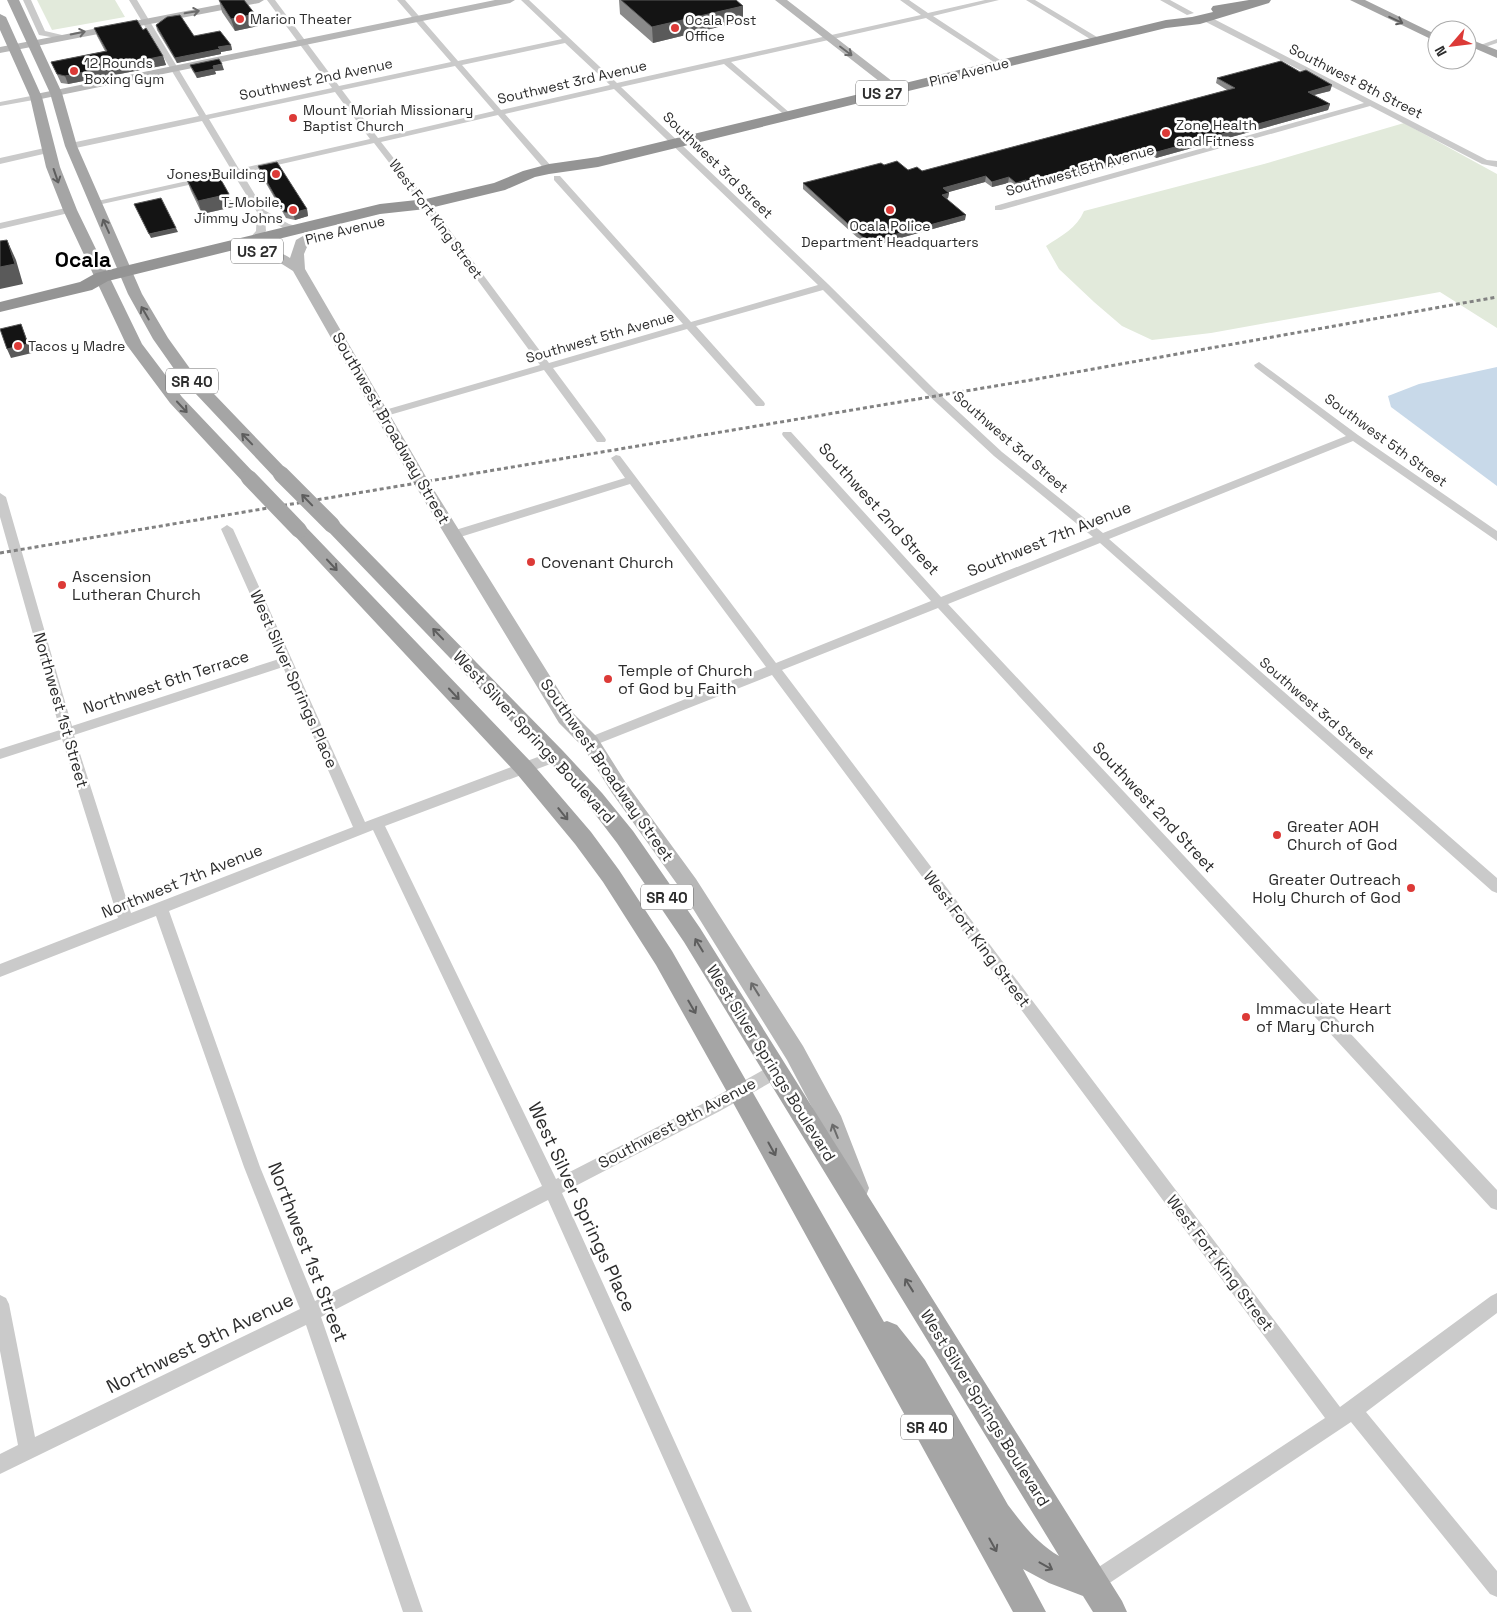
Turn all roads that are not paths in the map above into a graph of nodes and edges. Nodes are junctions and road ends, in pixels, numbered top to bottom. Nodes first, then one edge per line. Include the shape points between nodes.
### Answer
1 (14, 0) edge
2 (27, 0) edge
3 (133, 0) edge
4 (259, 0) edge
5 (271, 0) edge
6 (401, 0) edge
7 (510, 0) edge
8 (525, 0) edge
9 (780, 0) edge
10 (904, 0) edge
11 (995, 0) edge
12 (1030, 0) edge
13 (1164, 0) edge
14 (1264, 0) edge
15 (1356, 0) edge
16 (1376, 0) edge
17 (1233, 8) junction
18 (1190, 13) junction
19 (927, 16) junction
20 (0, 17) edge
21 (417, 19) junction
22 (1207, 19) junction
23 (144, 21) junction
24 (1427, 23) edge
25 (1166, 24) junction
26 (1427, 34) edge
27 (59, 37) junction
28 (829, 38) junction
29 (567, 40) junction
30 (1098, 40) junction
31 (1497, 41) edge
32 (304, 42) junction
33 (33, 43) junction
34 (1479, 46) joint
35 (6, 48) edge
36 (1497, 54) edge
37 (1477, 56) edge
38 (726, 62) junction
39 (456, 64) junction
40 (1000, 64) junction
41 (1497, 65) edge
42 (174, 69) junction
43 (615, 86) junction
44 (337, 89) junction
45 (897, 90) junction
46 (56, 93) junction
47 (36, 97) junction
48 (1372, 103) junction
49 (0, 104) edge
50 (500, 113) junction
51 (788, 116) junction
52 (204, 117) junction
53 (43, 123) junction
54 (375, 140) junction
55 (674, 144) junction
56 (70, 146) junction
57 (49, 150) junction
58 (0, 161) edge
59 (1496, 164) edge
60 (237, 171) junction
61 (82, 174) junction
62 (553, 174) junction
63 (96, 204) junction
64 (426, 204) junction
65 (998, 208) dead end
66 (70, 210) junction
67 (262, 212) junction
68 (0, 226) edge
69 (302, 234) junction
70 (255, 246) junction
71 (298, 269) junction
72 (127, 276) junction
73 (104, 282) junction
74 (825, 286) junction
75 (0, 307) edge
76 (690, 326) junction
77 (1259, 365) dead end
78 (547, 366) junction
79 (760, 404) dead end
80 (382, 414) junction
81 (786, 434) dead end
82 (1354, 437) junction
83 (601, 440) dead end
84 (616, 458) dead end
85 (633, 479) junction
86 (0, 497) edge
87 (227, 529) dead end
88 (453, 535) junction
89 (1100, 537) junction
90 (1497, 537) edge
91 (940, 602) junction
92 (285, 662) junction
93 (775, 669) junction
94 (67, 733) junction
95 (590, 742) junction
96 (0, 754) edge
97 (556, 756) junction
98 (524, 768) junction
99 (369, 826) junction
100 (1497, 887) edge
101 (161, 908) junction
102 (126, 922) junction
103 (0, 971) edge
104 (776, 1071) junction
105 (740, 1091) junction
106 (552, 1189) junction
107 (1497, 1202) edge
108 (871, 1225) junction
109 (856, 1301) junction
110 (1497, 1302) edge
111 (0, 1304) edge
112 (311, 1313) junction
113 (1346, 1415) junction
114 (28, 1450) junction
115 (0, 1464) edge
116 (1092, 1583) junction
117 (1497, 1587) edge
118 (414, 1612) edge
119 (742, 1612) edge
120 (1030, 1612) edge
121 (1111, 1612) edge

1 - 33 main road, SR 40
2 - 27 street via 42,33
3 - 23 street
23 -> 4 street
5 - 32 street, West Fort King Street
6 - 21 street
7 - 21 street
8 - 29 street, Southwest 3rd Street
9 - 28 street
10 - 19 street
11 - 19 street, Southwest 3rd Avenue
12 - 30 street
13 - 18 street
14 - 17 highway, Pine Avenue / US 27
15 -> 26 main road
16 - 24 main road
17 - 18 highway, Pine Avenue / US 27
17 - 22 highway, Pine Avenue / US 27
18 - 25 highway, Pine Avenue / US 27
19 - 28 street, Southwest 3rd Avenue
19 - 40 street
20 - 35 main road, SR 40
21 - 32 street
21 - 39 street
22 - 25 highway, Pine Avenue / US 27
22 - 48 street, Southwest 8th Street
27 -> 23 street
23 - 42 street
25 - 30 highway, Pine Avenue / US 27
27 - 33 street
28 - 38 street, Southwest 3rd Avenue
28 -> 45 street
29 - 39 street, Southwest 2nd Avenue
29 - 43 street, Southwest 3rd Street
30 - 40 highway, Pine Avenue / US 27
31 - 34 street
32 - 42 street
32 - 44 street, West Fort King Street
33 - 35 street
33 - 46 main road, West Silver Springs Boulevard / SR 40
34 - 36 main road
35 - 47 main road, West Silver Springs Boulevard / SR 40
37 - 41 main road
38 - 43 street, Southwest 3rd Avenue
38 - 51 street
39 - 44 street, Southwest 2nd Avenue
39 - 50 street
40 - 45 highway, Pine Avenue / US 27
42 - 46 street
42 - 52 street
43 - 50 street, Southwest 3rd Avenue
43 - 55 street, Southwest 3rd Street
44 - 52 street, Southwest 2nd Avenue
44 - 54 street, West Fort King Street
45 - 51 highway, Pine Avenue / US 27
46 - 47 street
46 - 56 main road, West Silver Springs Boulevard / SR 40
47 - 49 street
47 - 53 main road, West Silver Springs Boulevard / SR 40
48 - 59 street, Southwest 8th Street via 1485,162
48 - 65 street, Southwest 5th Avenue
50 - 54 street, Southwest 3rd Avenue
50 - 62 street
51 - 55 highway, Pine Avenue / US 27
52 - 56 street, Southwest 2nd Avenue
52 - 60 street
53 - 56 main road via 54,143
53 - 57 main road, West Silver Springs Boulevard / SR 40
54 - 60 street, Southwest 3rd Avenue
54 - 64 street, West Fort King Street
55 - 62 highway, Pine Avenue / US 27
55 - 74 street, Southwest 3rd Street
56 - 61 main road, West Silver Springs Boulevard / SR 40
57 - 58 street
57 - 61 main road via 64,155 70,168
57 -> 66 main road, West Silver Springs Boulevard / SR 40
60 - 63 street, Southwest 3rd Avenue
60 - 67 street
61 - 63 main road, West Silver Springs Boulevard / SR 40
62 - 64 highway, Pine Avenue / US 27 via 533,184 499,186
62 - 76 street
72 -> 63 main road, West Silver Springs Boulevard / SR 40
64 - 69 highway, Pine Avenue / US 27 via 388,220
64 - 78 street, West Fort King Street
66 - 68 street
66 - 73 main road, West Silver Springs Boulevard / SR 40
67 - 69 street
67 - 70 street via 261,231
69 - 70 highway, Pine Avenue / US 27
69 - 71 street via 297,254
70 - 71 street, Southwest Broadway Street via 284,258
70 - 72 highway, Pine Avenue / US 27
71 - 80 street, Southwest Broadway Street
72 - 73 highway, Pine Avenue / US 27
97 -> 72 main road, West Silver Springs Boulevard / SR 40, bridge via 203,393 176,362 148,319
73 - 75 highway, Pine Avenue / US 27
73 -> 98 main road, West Silver Springs Boulevard / SR 40, bridge via 134,344 160,381
74 - 76 street, Southwest 5th Avenue
74 - 89 street, Southwest 3rd Street via 934,395
76 - 78 street, Southwest 5th Avenue
76 - 79 street
77 - 82 street, Southwest 5th Street
78 - 80 street, Southwest 5th Avenue
78 - 83 street, West Fort King Street
80 - 88 street, Southwest Broadway Street
81 - 91 street, Southwest 2nd Street
82 - 89 street, Southwest 7th Avenue
82 - 90 street, Southwest 5th Street
84 - 85 street, West Fort King Street
85 - 88 street
85 - 93 street, West Fort King Street
86 - 94 street, Northwest 1st Street
87 - 92 street, West Silver Springs Place
88 - 95 street, Southwest Broadway Street via 566,718
89 - 91 street, Southwest 7th Avenue
89 - 100 street, Southwest 3rd Street
91 - 93 street, Southwest 7th Avenue
91 - 107 street, Southwest 2nd Street
92 - 94 street, Northwest 6th Terrace
92 - 99 street, West Silver Springs Place
93 - 95 street, Southwest 7th Avenue
93 - 113 street, West Fort King Street
94 - 96 street, Northwest 6th Terrace
94 - 102 street, Northwest 1st Street
108 -> 95 street, Southwest Broadway Street via 833,1124 795,1053 689,885
97 - 98 street
104 -> 97 main road, West Silver Springs Boulevard / SR 40 via 650,871 595,799
98 - 99 street
98 -> 105 main road, West Silver Springs Boulevard / SR 40 via 611,876 664,958
99 - 101 street, Northwest 7th Avenue
99 - 106 street, West Silver Springs Place
101 - 102 street, Northwest 7th Avenue
101 - 112 street, Northwest 1st Street via 252,1167
102 - 103 street, Northwest 7th Avenue
104 - 105 street, Southwest 9th Avenue
104 - 108 main road, West Silver Springs Boulevard / SR 40
105 - 106 street, Southwest 9th Avenue
105 -> 109 main road, West Silver Springs Boulevard / SR 40
106 - 112 street, Northwest 9th Avenue
106 - 119 street, West Silver Springs Place
116 -> 108 main road, West Silver Springs Boulevard / SR 40
109 -> 116 main road via 915,1370 997,1516 1022,1549 1048,1568
109 -> 120 main road, West Silver Springs Boulevard / SR 40
110 - 113 street
111 - 114 street
112 - 114 street, Northwest 9th Avenue
112 - 118 street, Northwest 1st Street
113 - 116 street
113 - 117 street, West Fort King Street
114 - 115 street, Northwest 9th Avenue
116 - 121 main road, West Silver Springs Boulevard / SR 40

